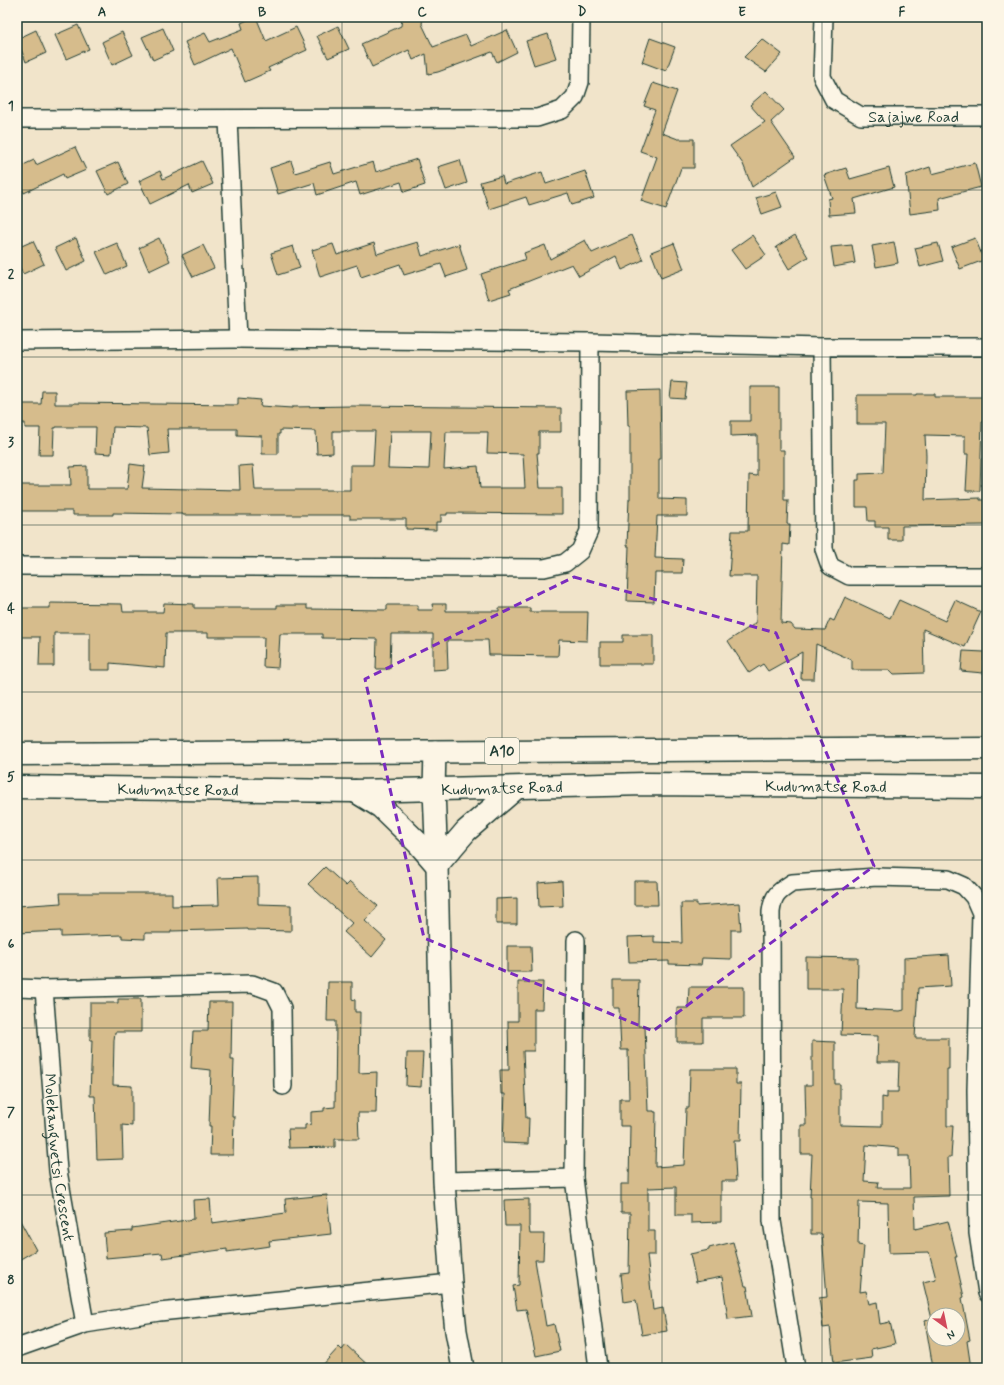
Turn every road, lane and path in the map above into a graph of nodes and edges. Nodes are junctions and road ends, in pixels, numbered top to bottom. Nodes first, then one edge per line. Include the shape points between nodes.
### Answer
1 (581, 17) edge
2 (824, 17) edge
3 (987, 116) edge
4 (17, 119) edge
5 (228, 119) junction
6 (238, 339) junction
7 (17, 341) edge
8 (590, 342) junction
9 (822, 347) junction
10 (987, 347) edge
11 (17, 566) edge
12 (987, 576) edge
13 (987, 748) edge
14 (435, 751) junction
15 (17, 754) edge
16 (17, 787) edge
17 (987, 787) edge
18 (516, 788) junction
19 (434, 790) junction
20 (355, 791) junction
21 (437, 865) junction
22 (576, 940) dead end
23 (17, 988) edge
24 (44, 989) junction
25 (283, 1086) dead end
26 (574, 1178) junction
27 (444, 1181) junction
28 (451, 1283) junction
29 (987, 1293) edge
30 (85, 1324) junction
31 (17, 1348) edge
32 (463, 1368) edge
33 (598, 1368) edge
34 (796, 1368) edge

1 - 5 street via 580,82 575,97 562,110 537,118
2 - 3 street, Sajajwe Road via 822,77 834,100 861,116
4 - 5 street
5 - 6 street
6 - 7 street
6 - 8 street
8 - 9 street
8 - 11 street via 589,531 580,551 565,563 544,568
9 - 10 street
9 - 12 street via 824,549 830,566 849,576
13 - 14 main road, A10
14 - 15 main road, A10
14 - 19 street
16 - 20 main road, Kudumatse Road / A10
17 - 18 main road, Kudumatse Road / A10 via 645,784
18 - 19 main road, Kudumatse Road / A10
18 - 21 main road via 466,831
19 - 20 main road, Kudumatse Road / A10
19 - 21 street
20 - 21 main road via 381,807
21 - 27 street
22 - 26 street
23 - 24 street
24 - 25 street via 252,984 274,992 282,1008
24 - 30 street, Molekangwetsi Crescent via 58,1171
26 - 27 street
26 - 33 street
27 - 28 street
28 - 30 street via 159,1312
28 - 32 street
29 - 34 street via 978,1233 976,1090 981,913 974,897 964,886 948,878 877,877 792,883 772,900 770,912 772,1221
30 - 31 street

